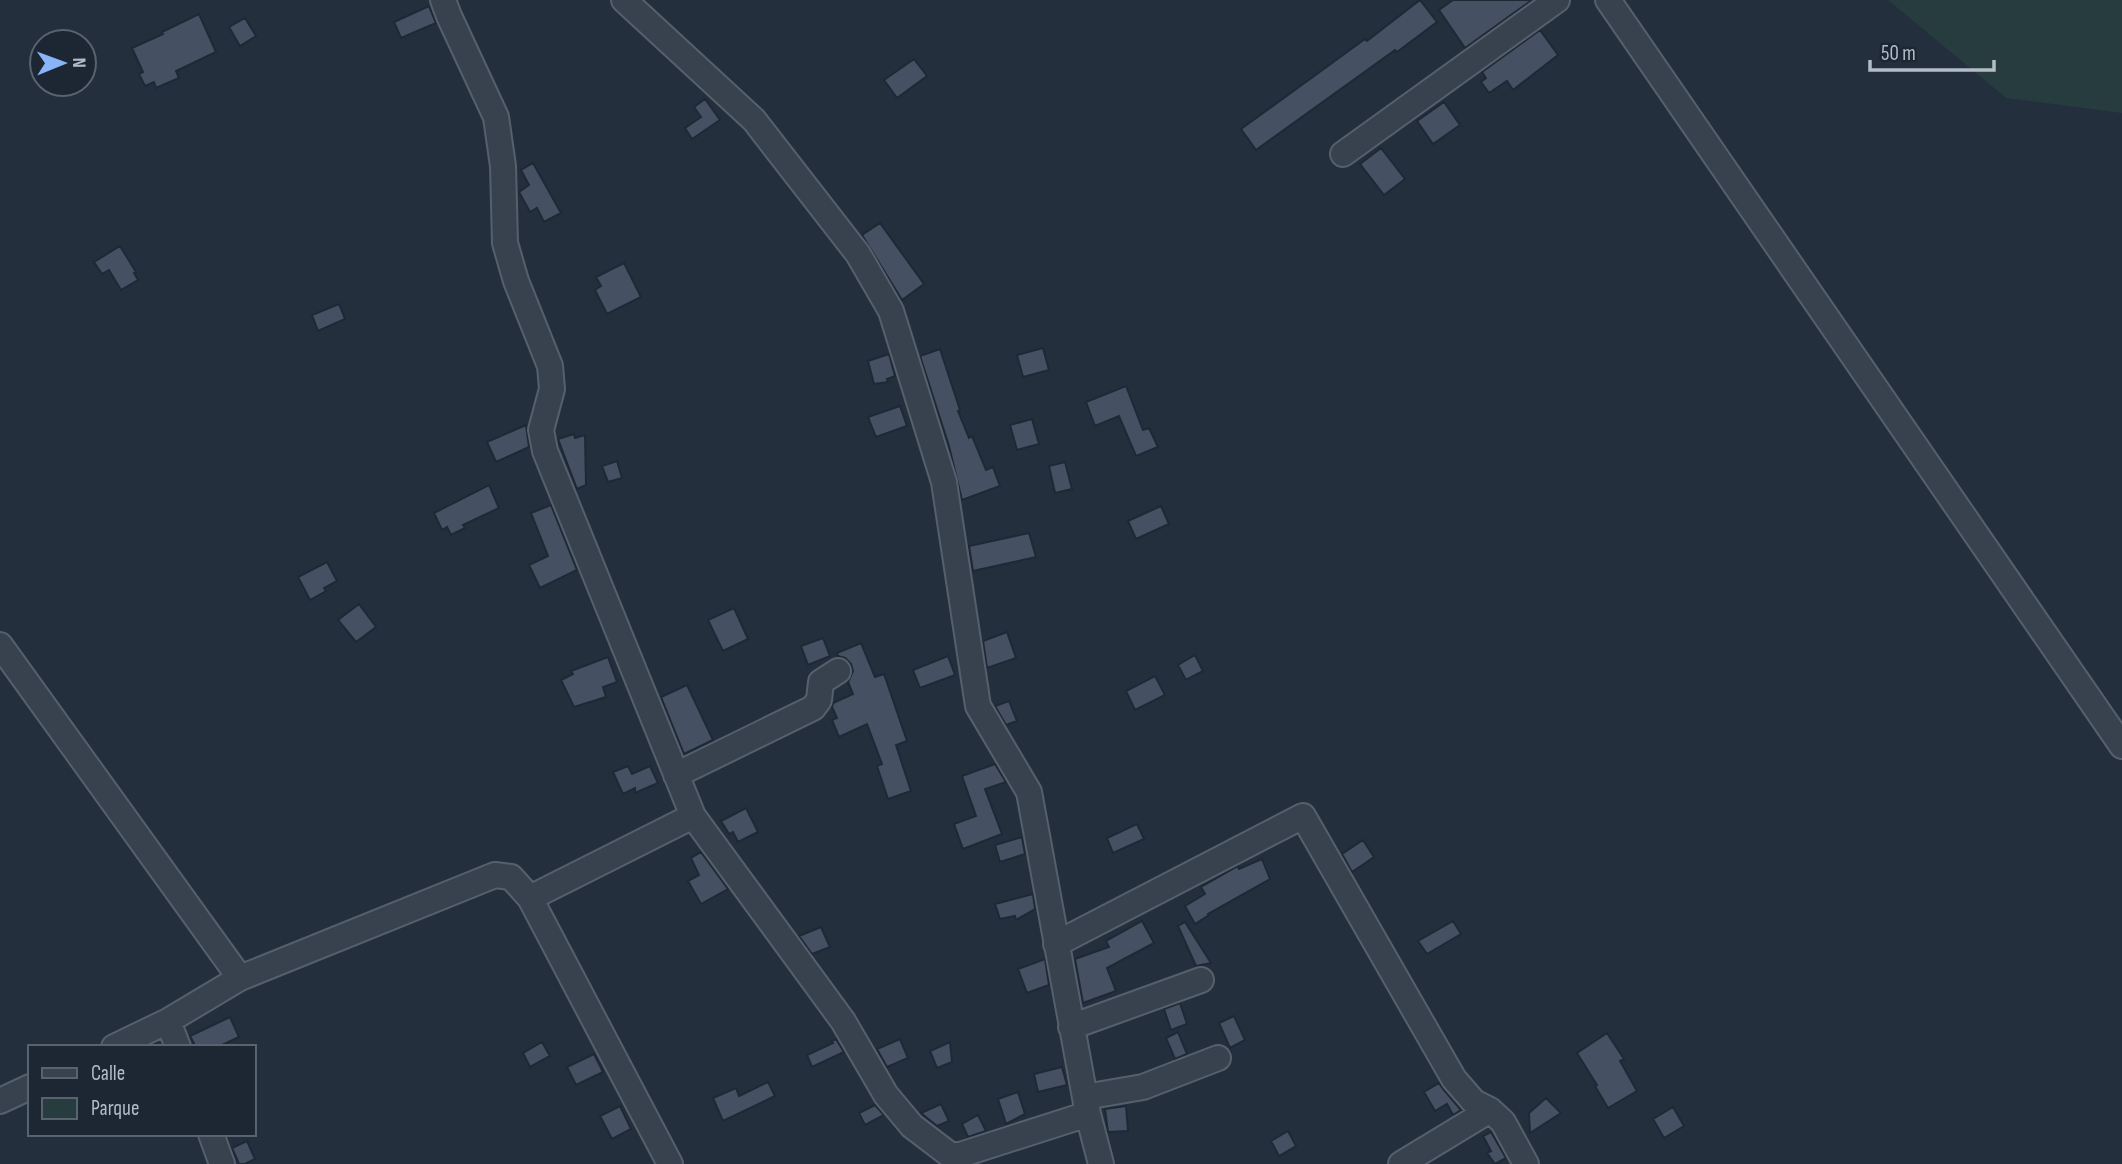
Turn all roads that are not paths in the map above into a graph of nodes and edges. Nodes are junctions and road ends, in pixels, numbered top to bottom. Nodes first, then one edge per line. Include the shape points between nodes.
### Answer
1 (443, 0) edge
2 (624, 0) edge
3 (1556, 0) edge
4 (1608, 0) edge
5 (1343, 154) dead end
6 (0, 645) edge
7 (838, 671) dead end
8 (2122, 746) edge
9 (676, 775) junction
10 (693, 816) junction
11 (530, 898) junction
12 (1056, 944) junction
13 (240, 978) junction
14 (1201, 980) dead end
15 (168, 1021) junction
16 (1071, 1027) junction
17 (118, 1045) edge
18 (176, 1045) edge
19 (1218, 1058) dead end
20 (28, 1088) edge
21 (0, 1101) edge
22 (1086, 1105) junction
23 (1490, 1110) junction
24 (212, 1136) edge
25 (222, 1164) edge
26 (670, 1164) edge
27 (1101, 1164) edge
28 (1401, 1164) edge
29 (1525, 1164) edge

1 - 9 street via 496,117 505,243 551,366 552,389 541,430 545,451
2 - 12 street via 754,120 858,254 891,311 944,482 978,706 1029,792
3 - 5 street
4 - 8 street
6 - 13 street
7 - 9 street via 821,682 813,708
9 - 10 street
10 - 11 street
10 - 22 street via 843,1021 886,1095 912,1126 950,1155
11 - 13 street via 511,877 495,875
11 - 26 street
12 - 16 street
12 - 23 street via 1303,816 1454,1079 1474,1102
13 - 15 street
14 - 16 street
15 - 17 street
15 - 18 street
16 - 22 street
19 - 22 street
20 - 21 street
22 - 27 street
23 - 28 street
23 - 29 street via 1503,1122
24 - 25 street

